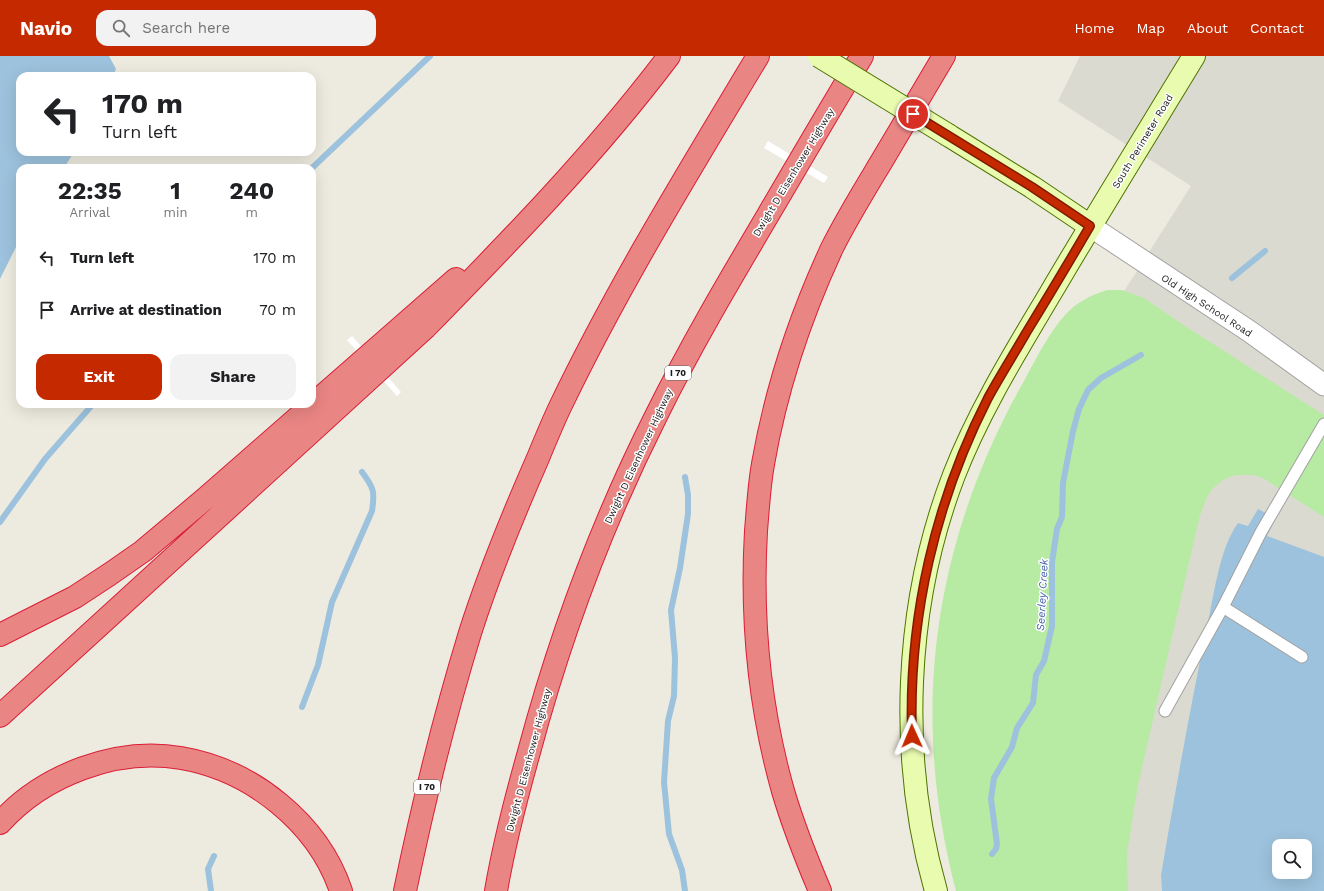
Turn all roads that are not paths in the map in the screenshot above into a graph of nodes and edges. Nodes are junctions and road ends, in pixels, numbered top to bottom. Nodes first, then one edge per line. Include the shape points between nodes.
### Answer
1 (669, 56) edge
2 (758, 56) edge
3 (819, 56) edge
4 (862, 56) edge
5 (944, 56) edge
6 (1194, 56) edge
7 (554, 193) junction
8 (1090, 226) junction
9 (1324, 385) edge
10 (316, 401) edge
11 (308, 408) edge
12 (1324, 424) edge
13 (1223, 607) junction
14 (0, 635) edge
15 (1302, 657) dead end
16 (1166, 711) dead end
17 (0, 716) edge
18 (0, 823) edge
19 (341, 891) edge
20 (405, 891) edge
21 (496, 891) edge
22 (820, 891) edge
23 (936, 891) edge

1 - 7 highway via 623,114
2 - 20 highway, I 70 via 623,285 559,408 515,510 470,633 428,784
3 - 8 street, bridge via 1032,187
4 - 21 highway, Dwight D Eisenhower Highway / I 70 via 720,296 655,416 626,479 584,580 542,704
5 - 22 highway via 853,208 817,283 789,356 762,465 754,586 756,645 765,714 783,791 801,846
6 - 8 street, South Perimeter Road
7 - 10 highway
7 - 17 highway via 400,352
8 - 9 street, Old High School Road via 1249,331
8 - 23 street, South Perimeter Road via 988,398 952,480 930,554 917,632 912,722 916,796
11 - 14 highway via 143,551 75,597
12 - 13 lane via 1262,532
13 - 15 lane
13 - 16 lane
18 - 19 highway via 30,795 57,779 91,765 119,758 180,758 238,776 285,808 322,852

